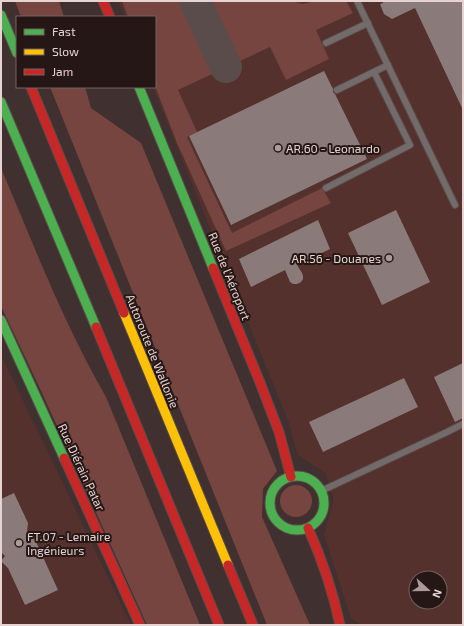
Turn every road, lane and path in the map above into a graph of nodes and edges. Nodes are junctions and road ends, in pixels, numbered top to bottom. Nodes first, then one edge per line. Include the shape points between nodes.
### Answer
1 (103, 1) edge
2 (357, 1) edge
3 (1, 15) edge
4 (110, 16) edge
5 (368, 23) junction
6 (326, 43) dead end
7 (16, 51) edge
8 (388, 65) junction
9 (374, 72) junction
10 (31, 88) edge
11 (139, 88) edge
12 (337, 90) dead end
13 (1, 102) edge
14 (326, 188) dead end
15 (455, 205) dead end
16 (1, 320) edge
17 (463, 424) edge
18 (291, 477) junction
19 (321, 491) junction
20 (308, 528) junction
21 (140, 625) edge
22 (219, 625) edge
23 (253, 625) edge
24 (340, 625) edge

1 - 4 main road
2 - 5 lane
3 - 7 main road
5 - 6 lane
5 - 8 lane
8 - 9 lane
8 - 15 lane
9 - 12 lane
9 - 14 lane via 410,145
10 - 23 main road, Autoroute de Wallonie
11 - 18 main road, Rue de l'Aéroport via 259,380 279,432
13 - 22 main road
16 - 21 main road, Rue Diérain Patar
17 - 19 lane
18 - 19 main road via 300,476 308,479
18 - 20 main road via 282,480 275,488 270,506 273,516 288,528
19 - 20 main road via 324,505 322,512
20 - 24 main road via 318,547

